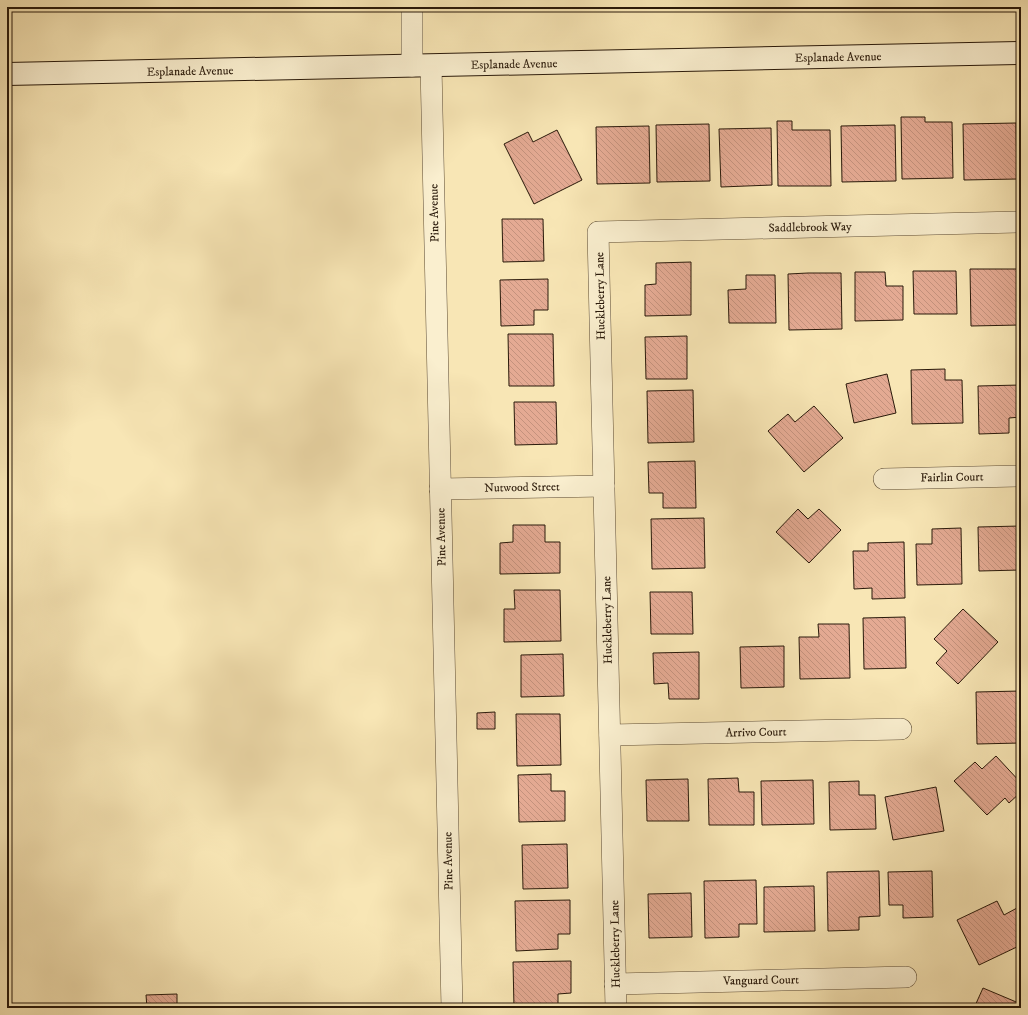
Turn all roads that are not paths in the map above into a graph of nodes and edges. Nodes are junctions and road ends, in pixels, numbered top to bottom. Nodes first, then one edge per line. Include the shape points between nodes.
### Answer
1 (412, 7) edge
2 (1021, 53) edge
3 (422, 66) junction
4 (7, 74) edge
5 (1021, 222) edge
6 (598, 232) joint
7 (1021, 476) edge
8 (884, 479) dead end
9 (604, 486) junction
10 (440, 489) junction
11 (901, 729) dead end
12 (610, 735) junction
13 (906, 977) dead end
14 (615, 984) junction
15 (452, 1008) edge
16 (616, 1008) edge

1 - 3 street, Pine Avenue
2 - 3 main road, Esplanade Avenue
3 - 4 main road, Esplanade Avenue
3 - 10 street, Pine Avenue
5 - 6 street, Saddlebrook Way
6 - 9 street, Huckleberry Lane
7 - 8 street, Fairlin Court
9 - 10 street, Nutwood Street
9 - 12 street, Huckleberry Lane
10 - 15 street, Pine Avenue
11 - 12 street, Arrivo Court
12 - 14 street, Huckleberry Lane
13 - 14 street, Vanguard Court
14 - 16 street, Huckleberry Lane

